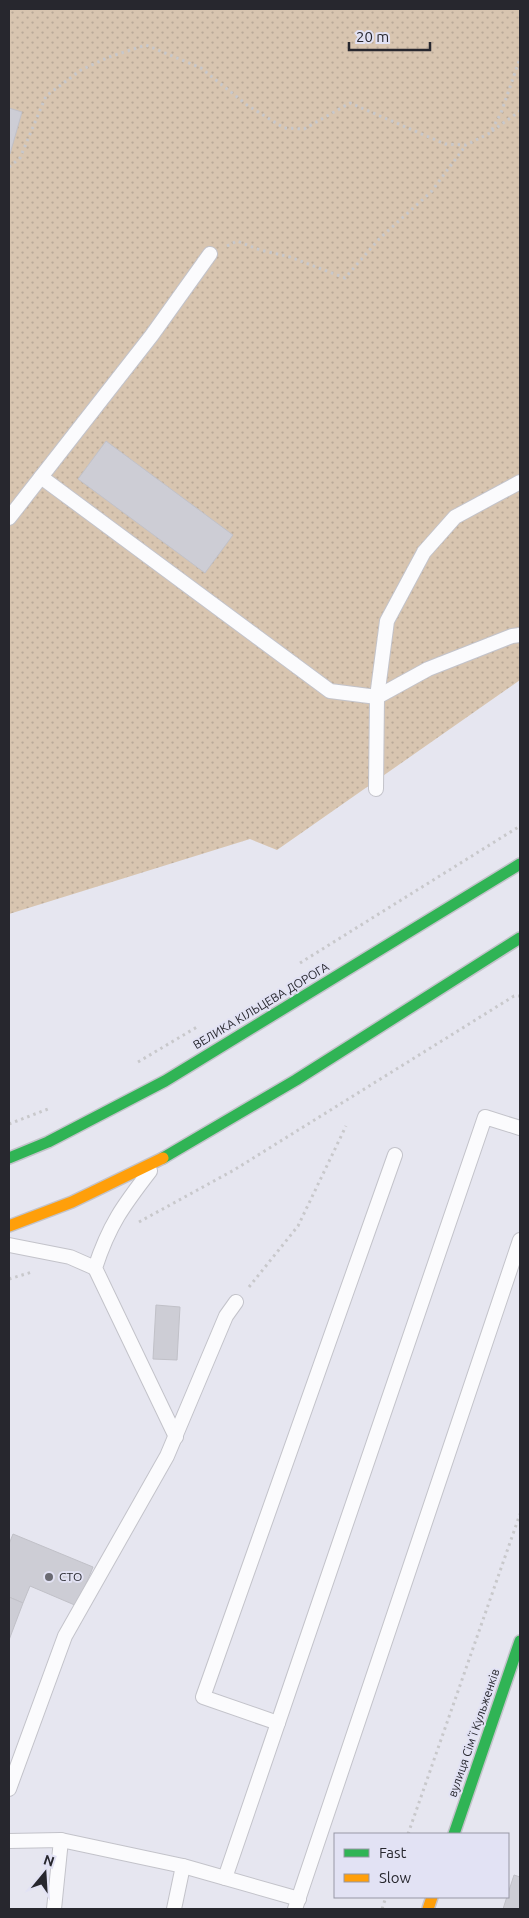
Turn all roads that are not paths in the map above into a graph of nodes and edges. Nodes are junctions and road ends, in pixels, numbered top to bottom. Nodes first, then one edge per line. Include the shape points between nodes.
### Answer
1 (210, 254) road end
2 (41, 477) junction
3 (520, 482) edge
4 (9, 518) edge
5 (520, 635) edge
6 (377, 697) junction
7 (376, 788) dead end
8 (520, 864) edge
9 (520, 938) edge
10 (520, 1128) edge
11 (396, 1155) dead end
12 (9, 1158) edge
13 (159, 1161) junction
14 (9, 1226) edge
15 (520, 1240) edge
16 (9, 1246) edge
17 (95, 1268) junction
18 (236, 1302) road end
19 (176, 1437) junction
20 (520, 1641) edge
21 (278, 1723) junction
22 (13, 1767) edge
23 (9, 1790) edge
24 (454, 1833) edge
25 (62, 1840) junction
26 (9, 1841) edge
27 (183, 1866) junction
28 (225, 1878) junction
29 (297, 1904) edge
30 (54, 1909) edge
31 (174, 1909) edge

1 - 2 lane via 152,335
2 - 4 lane
2 - 6 lane via 330,691
3 - 6 lane via 455,517 424,552 388,621
5 - 6 lane via 428,669
6 - 7 lane
8 - 12 main road, ВЕЛИКА КІЛЬЦЕВА ДОРОГА via 165,1081 48,1142
9 - 13 main road via 296,1080
10 - 21 lane via 485,1117
11 - 21 lane via 203,1697
13 - 14 main road via 72,1202
13 - 17 lane via 119,1212 103,1242
15 - 29 lane
16 - 17 lane via 37,1249
17 - 19 lane
18 - 19 lane via 226,1316
19 - 22 lane via 65,1636
20 - 24 main road, вулиця Сімʼї Кульженків
21 - 28 lane
22 - 23 lane
25 - 26 lane
25 - 27 lane
25 - 30 lane
27 - 28 lane
27 - 31 lane
28 - 29 lane

